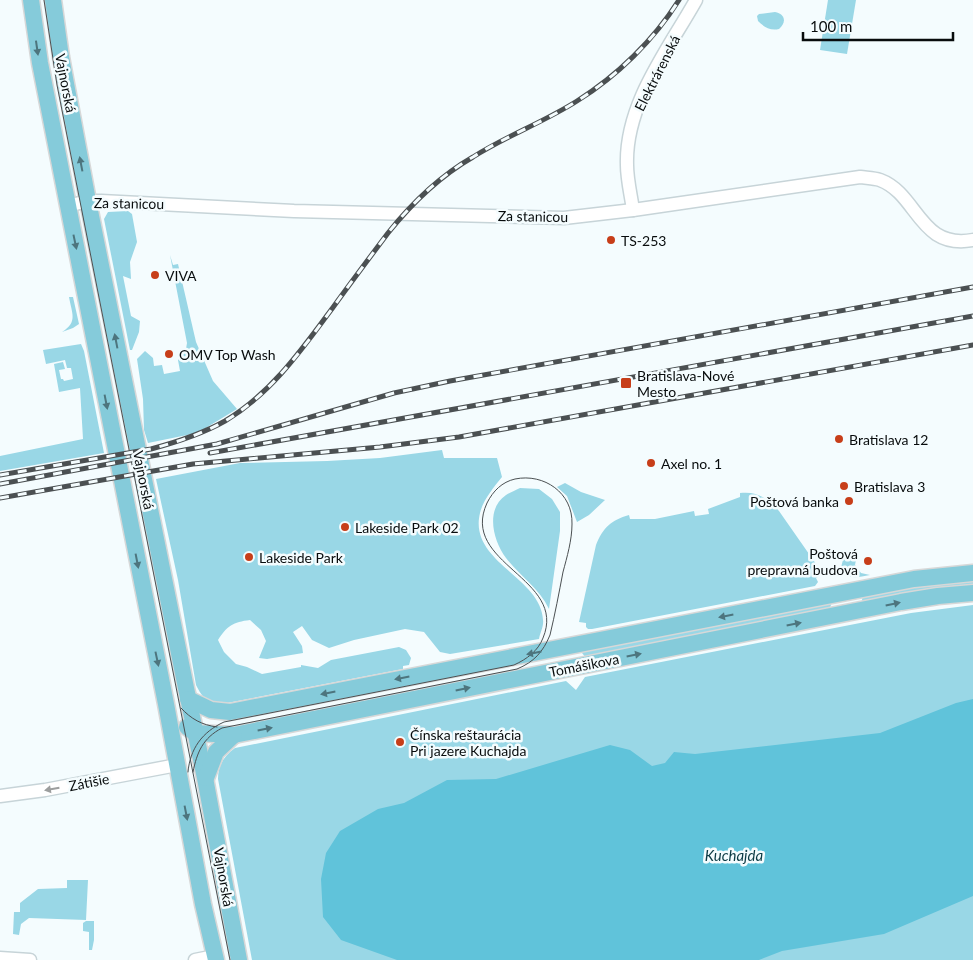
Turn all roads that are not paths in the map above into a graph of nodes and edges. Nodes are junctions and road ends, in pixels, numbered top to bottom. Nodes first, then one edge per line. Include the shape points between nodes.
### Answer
1 (31, 0) edge
2 (53, 0) edge
3 (696, 0) edge
4 (88, 202) junction
5 (68, 206) junction
6 (633, 210) junction
7 (973, 240) edge
8 (973, 573) edge
9 (973, 594) edge
10 (188, 699) junction
11 (166, 704) junction
12 (230, 712) junction
13 (195, 732) junction
14 (234, 735) junction
15 (176, 761) junction
16 (205, 778) junction
17 (0, 796) edge
18 (0, 958) edge
19 (216, 958) edge
20 (30, 960) edge
21 (195, 960) edge
22 (239, 960) edge

1 -> 5 main road, Vajnorská
4 -> 2 main road, Vajnorská
3 - 6 street, Elektrárenská via 636,109 627,159
4 - 5 street, Za stanicou
4 - 6 street, Za stanicou via 564,218
10 -> 4 main road, Vajnorská
5 -> 11 main road, Vajnorská
6 - 7 street, Za stanicou via 847,178 866,178 880,180 890,186 943,239
8 -> 12 main road, Tomášikova via 914,579
14 -> 9 main road, Tomášikova via 901,602
10 - 12 main road, Tomášikova via 211,710
10 - 13 main road, Vajnorská
11 - 13 main road, Tomášikova via 174,718
11 - 15 main road, Vajnorská
12 - 13 main road, Tomášikova
13 - 14 main road, Tomášikova
13 - 15 main road, Tomášikova via 180,749
13 - 16 main road, Vajnorská
14 - 16 main road via 219,748
15 -> 17 street, Zátišie via 28,793
15 -> 19 main road, Vajnorská
16 - 22 main road, Vajnorská
18 - 20 street
19 - 21 street

